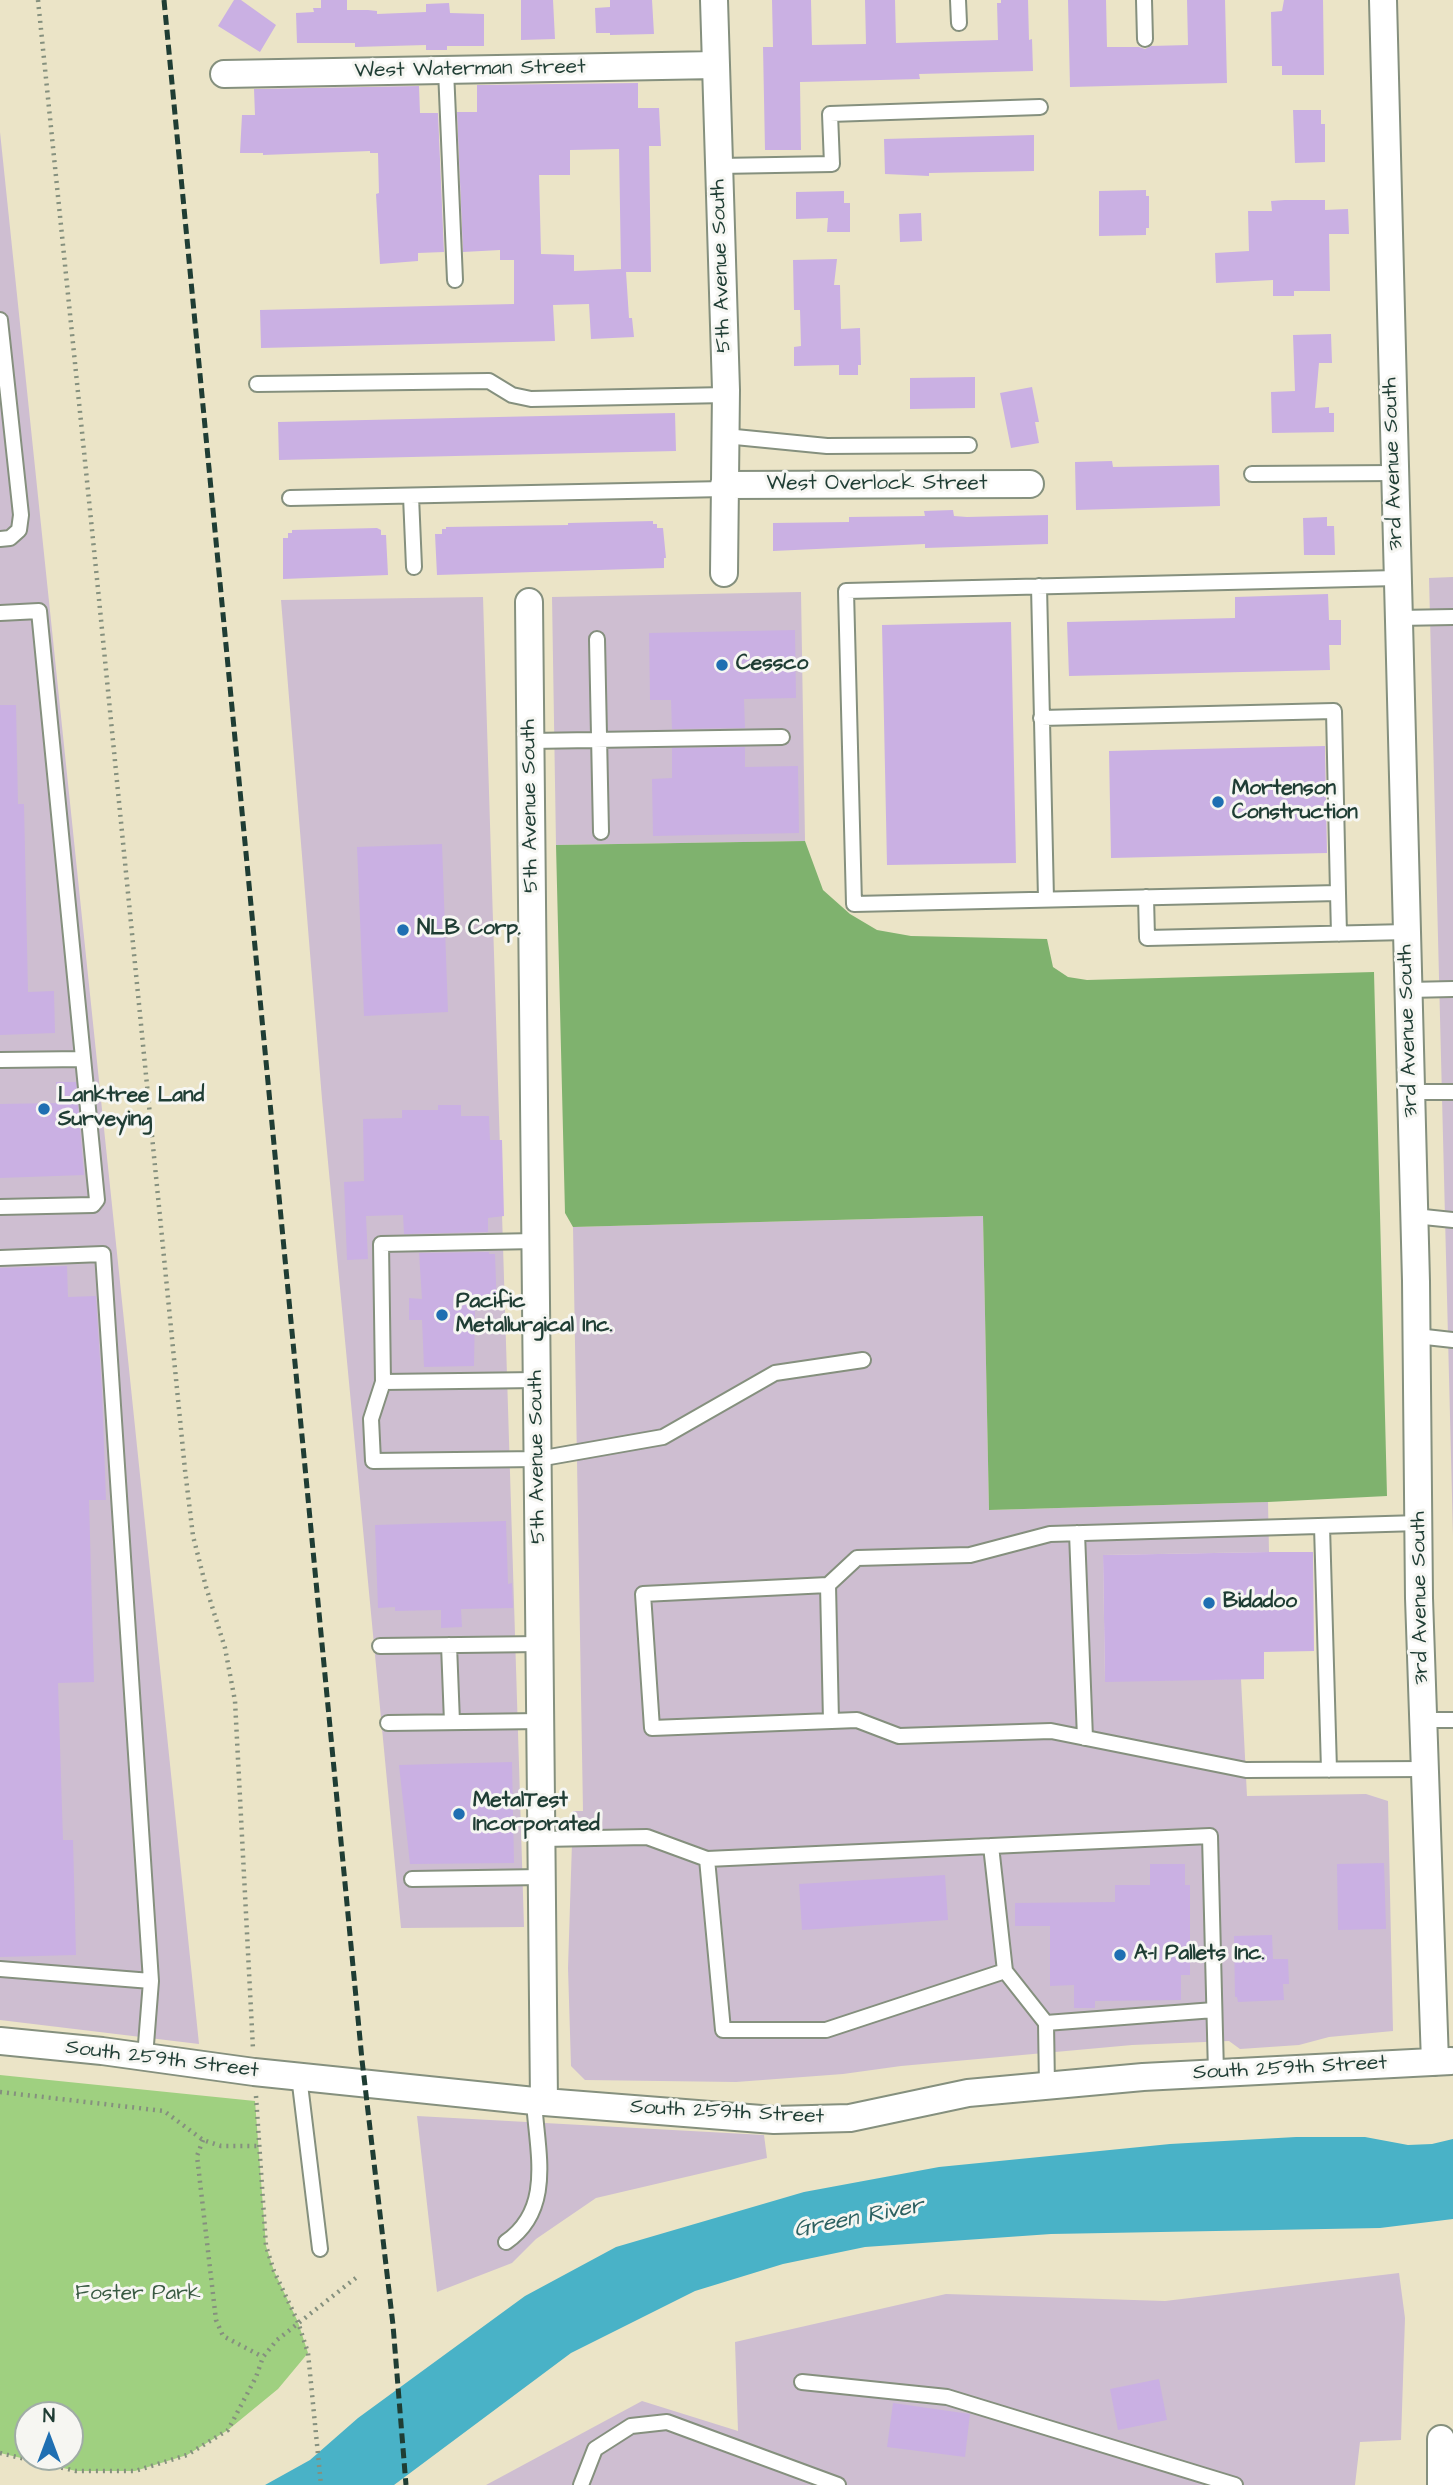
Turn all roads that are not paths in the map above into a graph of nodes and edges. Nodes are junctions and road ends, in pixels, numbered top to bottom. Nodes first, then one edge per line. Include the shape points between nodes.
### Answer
1 (714, 0) edge
2 (958, 0) edge
3 (1144, 0) edge
4 (1382, 0) edge
5 (959, 23) dead end
6 (1145, 40) dead end
7 (716, 65) junction
8 (446, 70) junction
9 (224, 74) dead end
10 (1040, 107) dead end
11 (719, 166) junction
12 (455, 280) dead end
13 (0, 320) edge
14 (257, 384) dead end
15 (726, 395) junction
16 (725, 436) junction
17 (969, 444) dead end
18 (1395, 473) junction
19 (1252, 474) dead end
20 (1030, 484) dead end
21 (724, 487) junction
22 (411, 496) junction
23 (290, 498) dead end
24 (0, 538) edge
25 (414, 567) dead end
26 (724, 573) dead end
27 (1397, 578) junction
28 (1039, 586) junction
29 (529, 602) dead end
30 (0, 613) edge
31 (1453, 617) edge
32 (1398, 618) junction
33 (597, 639) dead end
34 (1041, 718) junction
35 (782, 737) dead end
36 (598, 740) junction
37 (530, 741) junction
38 (601, 832) dead end
39 (1338, 893) junction
40 (1146, 897) junction
41 (1046, 899) junction
42 (1407, 932) junction
43 (1339, 934) junction
44 (1408, 989) junction
45 (1453, 989) edge
46 (83, 1059) junction
47 (0, 1060) edge
48 (1411, 1092) junction
49 (1453, 1092) edge
50 (0, 1208) edge
51 (1415, 1216) junction
52 (1453, 1220) edge
53 (536, 1241) junction
54 (0, 1258) edge
55 (1417, 1336) junction
56 (1453, 1340) edge
57 (863, 1360) dead end
58 (537, 1380) junction
59 (383, 1382) junction
60 (538, 1459) junction
61 (1419, 1523) junction
62 (1322, 1526) junction
63 (1077, 1533) junction
64 (828, 1585) junction
65 (540, 1644) junction
66 (449, 1645) junction
67 (380, 1646) dead end
68 (1424, 1720) junction
69 (1453, 1720) edge
70 (541, 1721) junction
71 (831, 1721) junction
72 (452, 1722) junction
73 (388, 1723) dead end
74 (1085, 1738) junction
75 (1425, 1769) junction
76 (1329, 1770) junction
77 (542, 1839) junction
78 (992, 1846) junction
79 (707, 1859) junction
80 (542, 1877) junction
81 (412, 1879) dead end
82 (0, 1969) edge
83 (1005, 1971) junction
84 (151, 1982) junction
85 (1214, 2010) junction
86 (1046, 2023) junction
87 (0, 2041) edge
88 (145, 2056) junction
89 (1444, 2061) edge
90 (1216, 2073) junction
91 (299, 2076) junction
92 (1047, 2086) junction
93 (539, 2101) junction
94 (506, 2242) dead end
95 (320, 2249) dead end
96 (802, 2382) dead end
97 (1441, 2439) dead end
98 (581, 2485) edge
99 (838, 2485) edge
100 (1235, 2485) edge
101 (1441, 2485) edge

1 - 7 street, 5th Avenue South
2 - 5 lane
3 - 6 lane
4 - 18 street, 3rd Avenue South
7 - 8 street, West Waterman Street
7 - 11 street, 5th Avenue South
8 - 9 street, West Waterman Street
8 - 12 lane
10 - 11 lane via 830,114 832,164
11 - 15 street, 5th Avenue South
13 - 24 lane via 22,515 19,530 10,538
14 - 15 lane via 489,381 512,395 531,399
15 - 16 street, 5th Avenue South
16 - 17 lane via 827,446
16 - 21 street, 5th Avenue South
18 - 19 lane
18 - 27 street, 3rd Avenue South
20 - 21 street, West Overlock Street
21 - 22 lane
21 - 26 street, 5th Avenue South
22 - 23 lane
22 - 25 lane
27 - 28 lane
27 - 32 street, 3rd Avenue South
28 - 34 lane
28 - 41 lane via 846,591 853,904
29 - 37 street, 5th Avenue South
30 - 46 lane via 39,611
31 - 32 lane
32 - 42 street, 3rd Avenue South
33 - 36 lane
34 - 39 lane via 1334,711
34 - 41 lane
35 - 36 lane
36 - 37 lane
36 - 38 lane
37 - 53 street, 5th Avenue South
39 - 40 lane
39 - 43 lane
40 - 41 lane
40 - 43 lane via 1147,938
42 - 43 lane
42 - 44 street, 3rd Avenue South
44 - 45 lane
44 - 48 street, 3rd Avenue South
46 - 47 lane
46 - 50 lane via 97,1200 93,1205
48 - 49 lane
48 - 51 street, 3rd Avenue South
51 - 52 lane
51 - 55 street, 3rd Avenue South
53 - 58 street, 5th Avenue South
53 - 59 lane via 381,1244
54 - 84 lane via 103,1254
55 - 56 lane
55 - 61 street, 3rd Avenue South
57 - 60 lane via 775,1373 663,1437
58 - 59 lane
58 - 60 street, 5th Avenue South
59 - 60 lane via 372,1419 373,1461
60 - 65 street, 5th Avenue South
61 - 62 lane
61 - 68 street, 3rd Avenue South
62 - 63 lane
62 - 76 lane
63 - 64 lane via 1050,1534 970,1555 857,1558
63 - 74 lane
64 - 71 lane
64 - 71 lane via 643,1594 652,1728
65 - 66 lane
65 - 70 street, 5th Avenue South
66 - 67 lane
66 - 72 lane
68 - 69 lane
68 - 75 street, 3rd Avenue South
70 - 72 lane
70 - 77 street, 5th Avenue South
71 - 74 lane via 857,1720 899,1736 1051,1731
72 - 73 lane
74 - 76 lane via 1246,1770
75 - 76 lane
75 - 89 street, 3rd Avenue South
77 - 79 lane via 647,1837
77 - 80 street, 5th Avenue South
78 - 79 lane
78 - 83 lane
78 - 85 lane via 1210,1836
79 - 83 lane via 723,2030 826,2030
80 - 81 lane
80 - 93 street, 5th Avenue South
82 - 84 lane
83 - 86 lane
84 - 88 lane
85 - 86 lane
85 - 90 lane
86 - 92 lane
87 - 88 street, South 259th Street
88 - 91 street, South 259th Street
89 - 90 street, South 259th Street
90 - 92 street, South 259th Street
91 - 93 street, South 259th Street
91 - 95 lane
92 - 93 street, South 259th Street via 968,2093 850,2118 774,2120
93 - 94 lane via 540,2190 533,2213
96 - 100 lane via 947,2397
97 - 101 street
98 - 99 lane via 595,2449 631,2426 667,2422

